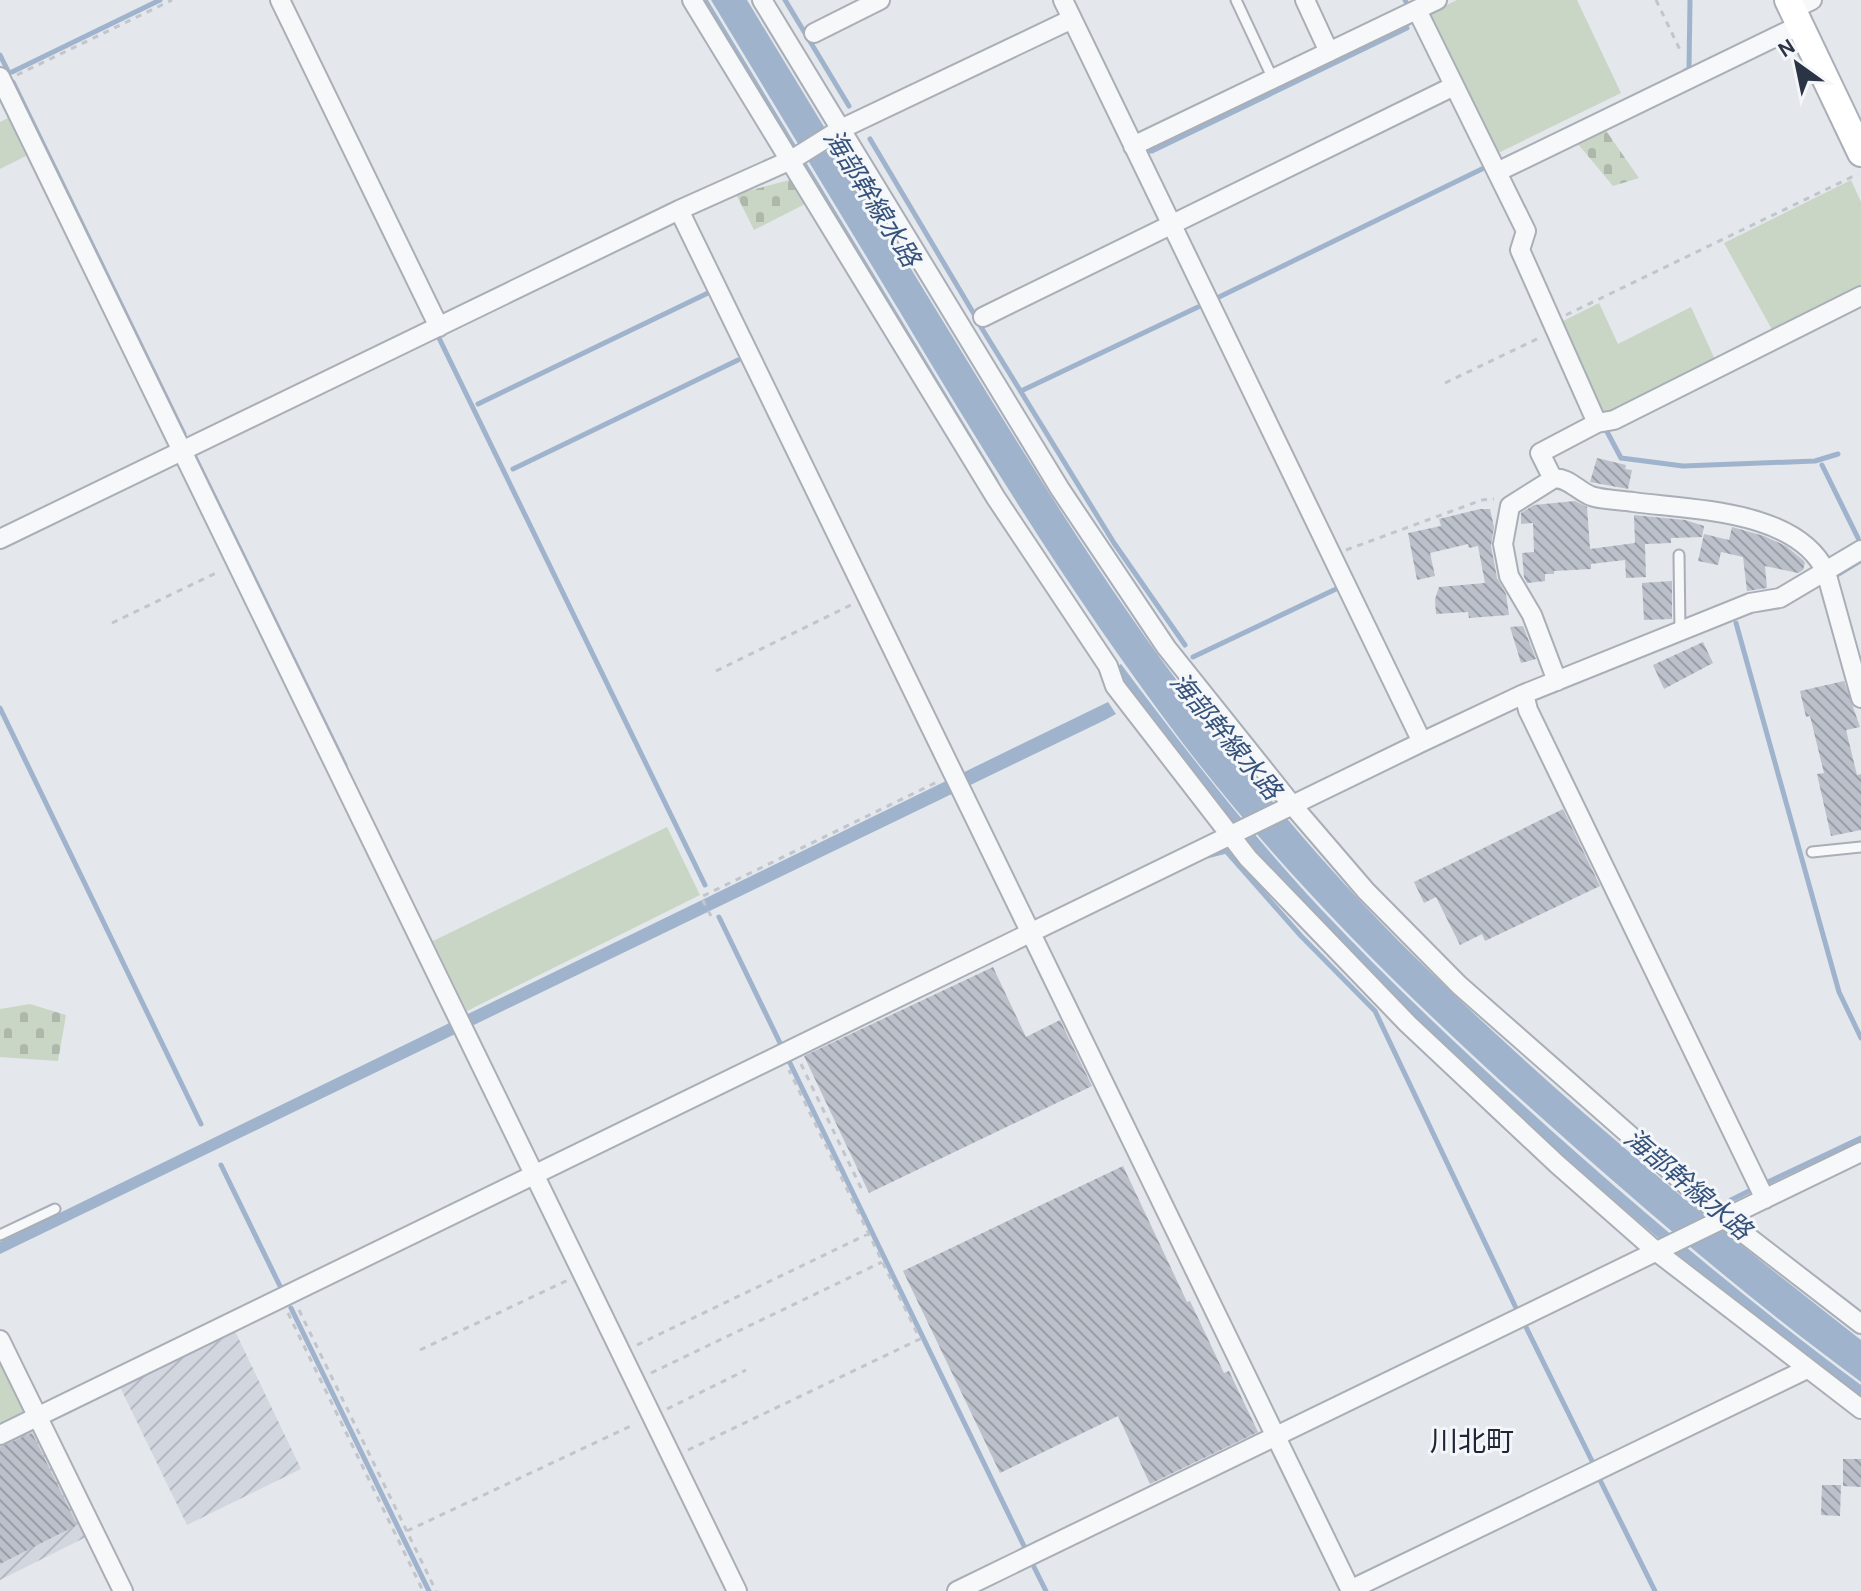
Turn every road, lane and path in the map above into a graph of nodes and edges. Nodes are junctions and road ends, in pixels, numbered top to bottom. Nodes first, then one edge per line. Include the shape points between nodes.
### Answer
1 (172, 0) edge
2 (280, 0) edge
3 (692, 0) edge
4 (762, 0) edge
5 (880, 0) edge
6 (1063, 0) edge
7 (1236, 0) edge
8 (1305, 0) edge
9 (1437, 0) edge
10 (1656, 0) edge
11 (1798, 8) edge
12 (1417, 10) junction
13 (1072, 19) junction
14 (814, 33) dead end
15 (1329, 52) junction
16 (1682, 54) dead end
17 (1273, 79) junction
18 (1, 80) edge
19 (1454, 86) junction
20 (8, 113) edge
21 (841, 129) junction
22 (1133, 146) junction
23 (1861, 153) edge
24 (791, 160) junction
25 (1497, 172) junction
26 (1861, 172) edge
27 (679, 210) junction
28 (1171, 224) junction
29 (1861, 296) edge
30 (983, 317) dead end
31 (1554, 326) junction
32 (439, 327) junction
33 (1445, 383) dead end
34 (1597, 423) junction
35 (183, 451) junction
36 (1553, 479) junction
37 (1510, 506) junction
38 (0, 539) edge
39 (1861, 550) edge
40 (1331, 555) junction
41 (1679, 555) dead end
42 (237, 563) junction
43 (1826, 572) junction
44 (867, 597) junction
45 (112, 623) dead end
46 (1680, 631) junction
47 (716, 671) dead end
48 (1557, 681) junction
49 (1524, 694) junction
50 (1861, 698) edge
51 (1422, 742) junction
52 (953, 774) junction
53 (1293, 806) junction
54 (1231, 834) junction
55 (1861, 847) edge
56 (1812, 852) dead end
57 (710, 915) dead end
58 (1030, 933) junction
59 (788, 1053) junction
60 (1861, 1152) edge
61 (534, 1174) junction
62 (863, 1192) dead end
63 (1765, 1199) junction
64 (55, 1209) dead end
65 (1720, 1221) junction
66 (868, 1234) junction
67 (0, 1235) edge
68 (1661, 1250) junction
69 (882, 1262) junction
70 (582, 1273) junction
71 (286, 1296) junction
72 (1861, 1324) edge
73 (0, 1340) edge
74 (420, 1350) dead end
75 (621, 1353) junction
76 (1807, 1369) junction
77 (746, 1370) dead end
78 (634, 1381) junction
79 (1861, 1409) edge
80 (652, 1416) junction
81 (38, 1417) junction
82 (0, 1435) edge
83 (1276, 1436) junction
84 (672, 1457) junction
85 (407, 1531) junction
86 (1350, 1590) edge
87 (123, 1591) edge
88 (423, 1591) edge
89 (436, 1591) edge
90 (737, 1591) edge
91 (957, 1591) edge

1 - 18 path
2 - 32 street
3 - 24 street
4 - 21 street
5 - 14 street
6 - 13 street
7 - 17 lane
8 - 15 street
9 - 12 street
10 - 16 path
11 - 23 street
11 - 25 street
12 - 15 street
12 - 19 street
13 - 21 street
13 - 22 street
15 - 17 street
17 - 22 street
18 - 20 street
19 - 25 street
19 - 28 street
20 - 35 street
21 - 24 street
21 - 53 street via 1060,489 1166,647
22 - 28 street
24 - 27 street
24 - 54 street via 996,498 1108,666 1115,686
25 - 31 street via 1526,231 1520,250
26 - 31 path
27 - 32 street
27 - 44 street
28 - 30 street
28 - 40 street
29 - 34 street via 1614,420
31 - 33 path
31 - 34 street
32 - 35 street
34 - 36 street via 1540,453
35 - 38 street
35 - 42 street
36 - 37 street
36 - 43 street via 1591,496 1728,514 1788,532 1806,544
37 - 40 path via 1501,498 1482,500
37 - 48 street via 1503,544 1509,576 1532,615
39 - 43 street
40 - 51 street
41 - 46 lane
42 - 45 path
42 - 61 street
43 - 46 street via 1780,598 1750,603
43 - 50 street
44 - 47 path
44 - 52 street
46 - 48 street
48 - 49 street
49 - 51 street
49 - 63 street
51 - 53 street
52 - 57 path via 702,899
52 - 58 street
53 - 54 street
53 - 65 street via 1366,891 1459,985
54 - 58 street
54 - 68 street via 1408,1024 1557,1164
55 - 56 lane
58 - 59 street
58 - 83 street
59 - 61 street
59 - 62 path
59 - 66 path
60 - 63 street
61 - 70 street
61 - 71 street
63 - 65 street
64 - 67 lane
65 - 68 street
65 - 72 street
66 - 69 path
66 - 75 path
68 - 76 street
68 - 83 street
69 - 78 path
69 - 84 path via 920,1339
70 - 74 path
70 - 75 street
71 - 81 street
71 - 85 path
71 - 88 path
73 - 81 street
75 - 78 street
76 - 79 street
76 - 86 street
77 - 80 path
78 - 80 street
80 - 84 street
80 - 85 path
81 - 82 street
81 - 87 street
83 - 86 street
83 - 91 street
84 - 90 street
85 - 89 path

